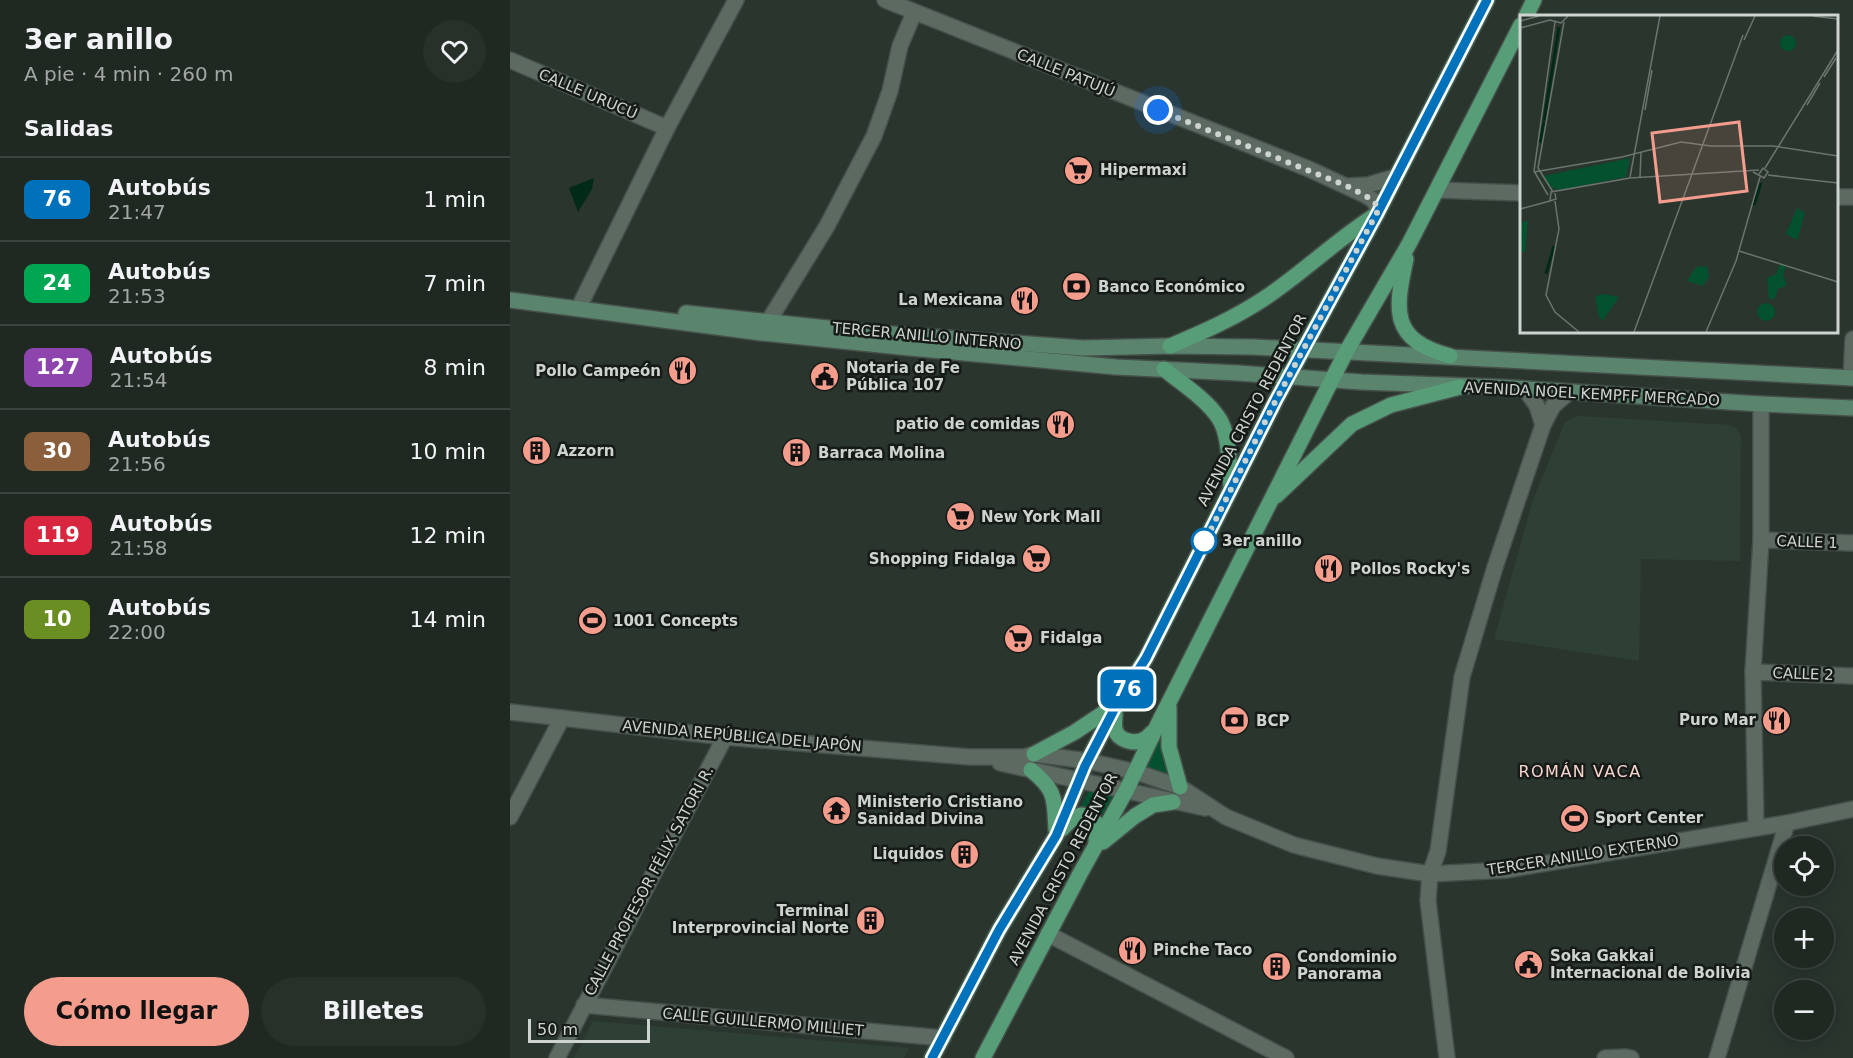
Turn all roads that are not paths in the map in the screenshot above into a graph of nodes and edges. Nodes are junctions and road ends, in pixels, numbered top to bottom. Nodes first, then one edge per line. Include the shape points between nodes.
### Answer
1 (736, 0) edge
2 (885, 0) edge
3 (1487, 0) edge
4 (1534, 0) edge
5 (914, 13) junction
6 (1526, 15) edge
7 (1520, 27) edge
8 (510, 60) edge
9 (667, 128) junction
10 (1395, 177) junction
11 (1347, 186) junction
12 (1437, 190) junction
13 (1520, 193) edge
14 (1378, 212) junction
15 (1409, 244) junction
16 (510, 291) edge
17 (510, 300) edge
18 (582, 301) junction
19 (768, 322) junction
20 (1853, 339) edge
21 (1170, 346) junction
22 (1303, 350) junction
23 (1346, 352) junction
24 (1450, 356) junction
25 (1164, 369) junction
26 (1289, 377) junction
27 (1852, 378) edge
28 (1332, 381) junction
29 (1460, 387) junction
30 (1525, 389) junction
31 (1569, 392) junction
32 (1761, 404) junction
33 (1853, 408) edge
34 (1543, 425) junction
35 (1232, 487) junction
36 (1268, 504) junction
37 (1761, 540) junction
38 (1853, 543) edge
39 (1753, 672) junction
40 (1853, 676) edge
41 (1169, 703) junction
42 (1116, 707) junction
43 (510, 712) edge
44 (562, 718) junction
45 (1158, 724) junction
46 (725, 737) junction
47 (1034, 754) junction
48 (974, 757) junction
49 (1088, 761) junction
50 (1031, 770) junction
51 (1136, 772) junction
52 (1079, 781) junction
53 (1180, 787) junction
54 (1126, 791) junction
55 (1173, 802) junction
56 (1853, 809) edge
57 (1214, 810) junction
58 (510, 817) edge
59 (1787, 823) junction
60 (1756, 828) junction
61 (1056, 836) junction
62 (1094, 850) junction
63 (1430, 874) junction
64 (1048, 934) junction
65 (584, 1005) junction
66 (943, 1038) junction
67 (557, 1058) edge
68 (932, 1058) edge
69 (983, 1058) edge
70 (1286, 1058) edge
71 (1447, 1058) edge
72 (1605, 1058) edge
73 (1631, 1058) edge
74 (1717, 1058) edge

1 - 9 street
2 - 5 street, CALLE PATUJÚ
3 - 10 main road, AVENIDA CRISTO REDENTOR
4 - 6 main road
5 - 11 street, CALLE PATUJÚ
5 - 19 street via 900,46 874,136 827,226
7 - 12 main road, AVENIDA CRISTO REDENTOR
8 - 9 street, CALLE URUCÚ
9 - 18 street
10 - 11 street
10 - 14 main road, AVENIDA CRISTO REDENTOR
11 - 14 street, CALLE PATUJÚ via 1373,200
12 - 13 street
12 - 15 main road, AVENIDA CRISTO REDENTOR
14 - 21 main road via 1266,298 1214,328
14 - 22 main road, AVENIDA CRISTO REDENTOR
15 - 23 main road, AVENIDA CRISTO REDENTOR
15 - 24 main road via 1400,287 1403,326 1415,342
16 - 18 main road, TERCER ANILLO INTERNO
17 - 25 main road, TERCER ANILLO INTERNO via 910,348
18 - 19 main road, TERCER ANILLO INTERNO
19 - 21 main road, TERCER ANILLO INTERNO via 1083,348
20 - 27 street
21 - 22 main road, TERCER ANILLO INTERNO
22 - 23 main road, TERCER ANILLO INTERNO
22 - 26 main road, AVENIDA CRISTO REDENTOR
23 - 24 main road, AVENIDA NOEL KEMPFF MERCADO
23 - 28 main road, AVENIDA CRISTO REDENTOR
24 - 27 main road, AVENIDA NOEL KEMPFF MERCADO
25 - 26 main road, TERCER ANILLO INTERNO
25 - 35 main road via 1220,418 1226,434
26 - 28 main road, TERCER ANILLO INTERNO
26 - 35 main road, AVENIDA CRISTO REDENTOR
28 - 29 main road, AVENIDA NOEL KEMPFF MERCADO
28 - 36 main road, AVENIDA CRISTO REDENTOR
29 - 30 main road, AVENIDA NOEL KEMPFF MERCADO
29 - 36 main road via 1391,405 1352,424
30 - 31 main road, AVENIDA NOEL KEMPFF MERCADO
30 - 34 street via 1537,406
31 - 32 main road, AVENIDA NOEL KEMPFF MERCADO
31 - 34 street via 1553,406
32 - 33 main road, AVENIDA NOEL KEMPFF MERCADO
32 - 37 street
34 - 63 street via 1462,677 1438,851
35 - 42 main road, AVENIDA CRISTO REDENTOR via 1146,658
36 - 41 main road, AVENIDA CRISTO REDENTOR
37 - 38 street, CALLE 1
37 - 39 street
39 - 40 street, CALLE 2
39 - 60 street
41 - 45 main road, AVENIDA CRISTO REDENTOR
41 - 53 main road via 1169,747
42 - 45 main road via 1115,729 1125,740 1144,740
42 - 47 main road
42 - 49 main road, AVENIDA CRISTO REDENTOR
43 - 44 street, AVENIDA REPÚBLICA DEL JAPÓN
44 - 46 street, AVENIDA REPÚBLICA DEL JAPÓN
44 - 58 street
45 - 51 main road, AVENIDA CRISTO REDENTOR
46 - 48 street, AVENIDA REPÚBLICA DEL JAPÓN
46 - 65 street, CALLE PROFESOR FÉLIX SATORI R.
47 - 48 street, TERCER ANILLO EXTERNO
47 - 49 street, TERCER ANILLO EXTERNO
48 - 50 street, TERCER ANILLO EXTERNO
49 - 51 street, TERCER ANILLO EXTERNO
49 - 52 main road, AVENIDA CRISTO REDENTOR
50 - 52 street, TERCER ANILLO EXTERNO
50 - 61 main road via 1051,791
51 - 53 street, TERCER ANILLO EXTERNO
51 - 54 main road, AVENIDA CRISTO REDENTOR
52 - 54 street, TERCER ANILLO EXTERNO
52 - 61 main road, AVENIDA CRISTO REDENTOR
53 - 57 street, TERCER ANILLO EXTERNO
54 - 55 street, TERCER ANILLO EXTERNO
54 - 62 main road, AVENIDA CRISTO REDENTOR
55 - 57 street, TERCER ANILLO EXTERNO
55 - 62 main road via 1153,805 1134,816
56 - 59 street, TERCER ANILLO EXTERNO
57 - 63 street, TERCER ANILLO EXTERNO via 1294,845 1377,866
59 - 60 street, TERCER ANILLO EXTERNO
59 - 74 street
60 - 63 street, TERCER ANILLO EXTERNO via 1506,870
61 - 62 main road via 1072,818 1090,816 1097,824
61 - 66 main road, AVENIDA CRISTO REDENTOR via 999,930
62 - 64 main road, AVENIDA CRISTO REDENTOR
63 - 71 street via 1428,901
64 - 69 main road, AVENIDA CRISTO REDENTOR
64 - 70 street
65 - 66 street, CALLE GUILLERMO MILLIET
65 - 67 street, CALLE PROFESOR FÉLIX SATORI R.
66 - 68 main road, AVENIDA CRISTO REDENTOR
72 - 73 street

